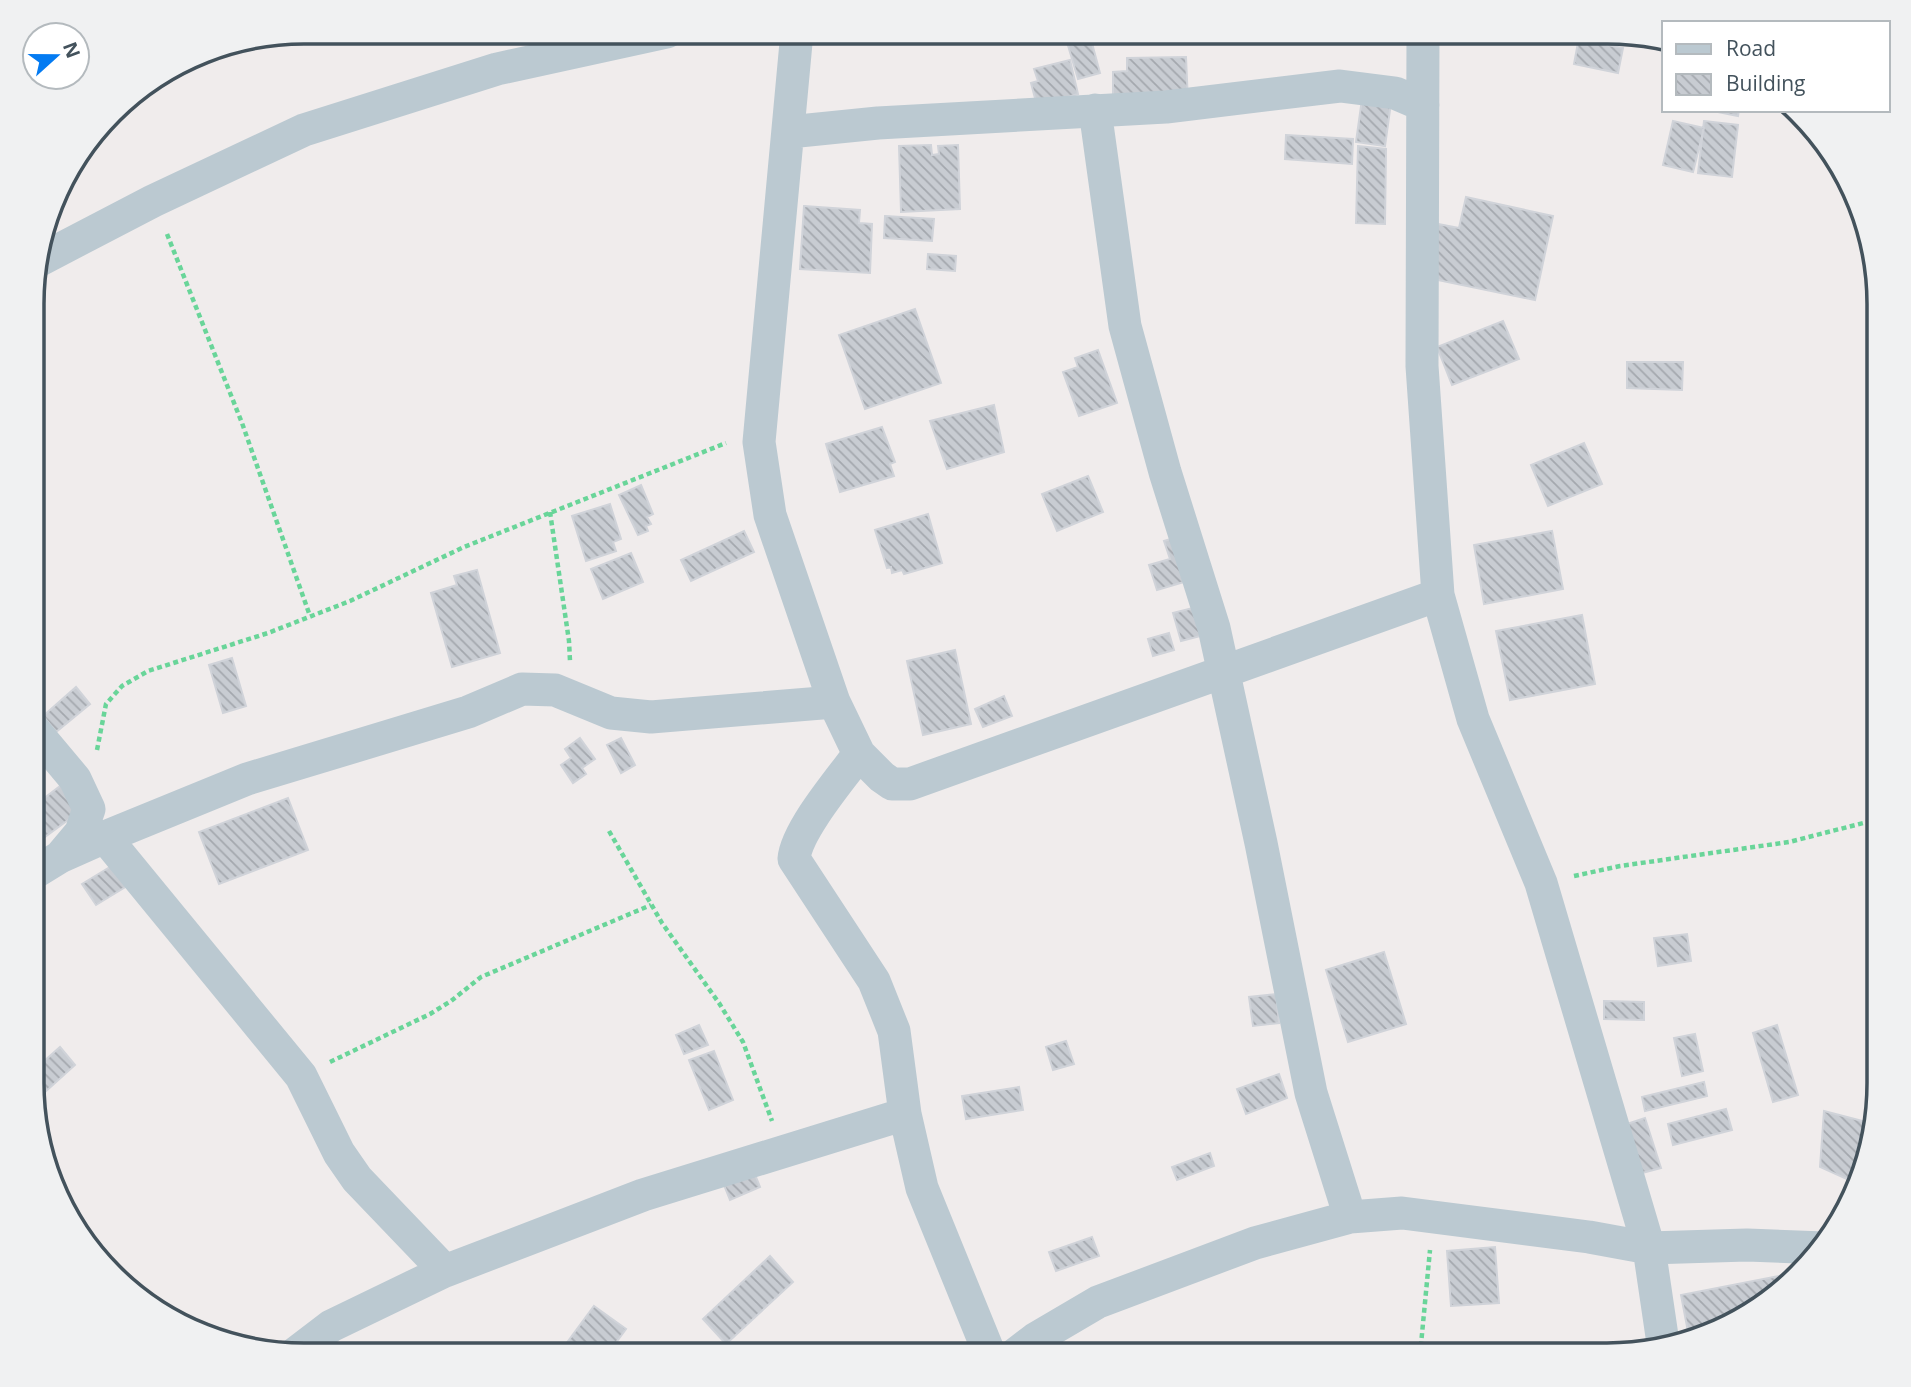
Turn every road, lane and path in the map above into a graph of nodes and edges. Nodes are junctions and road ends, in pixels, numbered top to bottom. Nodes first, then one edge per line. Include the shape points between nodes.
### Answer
1 (612, 44) edge
2 (796, 44) edge
3 (1423, 44) edge
4 (1423, 106) junction
5 (1095, 110) junction
6 (789, 132) junction
7 (153, 201) junction
8 (49, 255) edge
9 (759, 430) junction
10 (550, 512) junction
11 (1438, 595) junction
12 (310, 616) junction
13 (1224, 671) junction
14 (571, 696) junction
15 (834, 702) junction
16 (44, 742) edge
17 (859, 754) junction
18 (95, 757) dead end
19 (1867, 822) edge
20 (609, 831) dead end
21 (104, 837) junction
22 (47, 865) edge
23 (1541, 883) junction
24 (650, 905) junction
25 (301, 1076) junction
26 (905, 1114) junction
27 (783, 1152) junction
28 (1350, 1217) junction
29 (1434, 1217) junction
30 (1809, 1247) edge
31 (1649, 1248) junction
32 (445, 1272) junction
33 (1662, 1337) edge
34 (309, 1343) edge
35 (985, 1343) edge
36 (1030, 1343) edge
37 (1421, 1343) edge

1 - 7 street via 497,69 304,131
2 - 6 street
3 - 4 street
4 - 5 street via 1395,93 1340,86 1166,107
4 - 11 street via 1422,366
5 - 6 street
5 - 13 street via 1125,326
6 - 9 street
7 - 8 street
7 - 12 path via 242,423
9 - 10 path
9 - 15 street via 770,515
10 - 12 path
10 - 14 path via 569,642
11 - 13 street
11 - 23 street via 1473,719
12 - 18 path via 148,671 122,686 106,704
13 - 17 street via 910,784 892,784
13 - 28 street via 1311,1093
14 - 15 street via 611,713 651,717
14 - 21 street via 555,690 522,689 468,712 247,779
15 - 17 street
16 - 22 street via 75,779 89,809 81,832
17 - 26 street via 804,831 794,859 874,981 894,1031
19 - 23 path via 1789,842 1620,866
20 - 24 path
21 - 22 street
21 - 25 street
23 - 31 street
24 - 25 path via 481,977 430,1013
24 - 27 path via 743,1042
25 - 32 street via 357,1179
26 - 27 street
26 - 35 street via 922,1188
27 - 32 street via 643,1195
28 - 29 street via 1402,1213
28 - 36 street via 1255,1243 1098,1302
29 - 31 street
29 - 37 path
30 - 31 street
31 - 33 street
32 - 34 street via 331,1326

